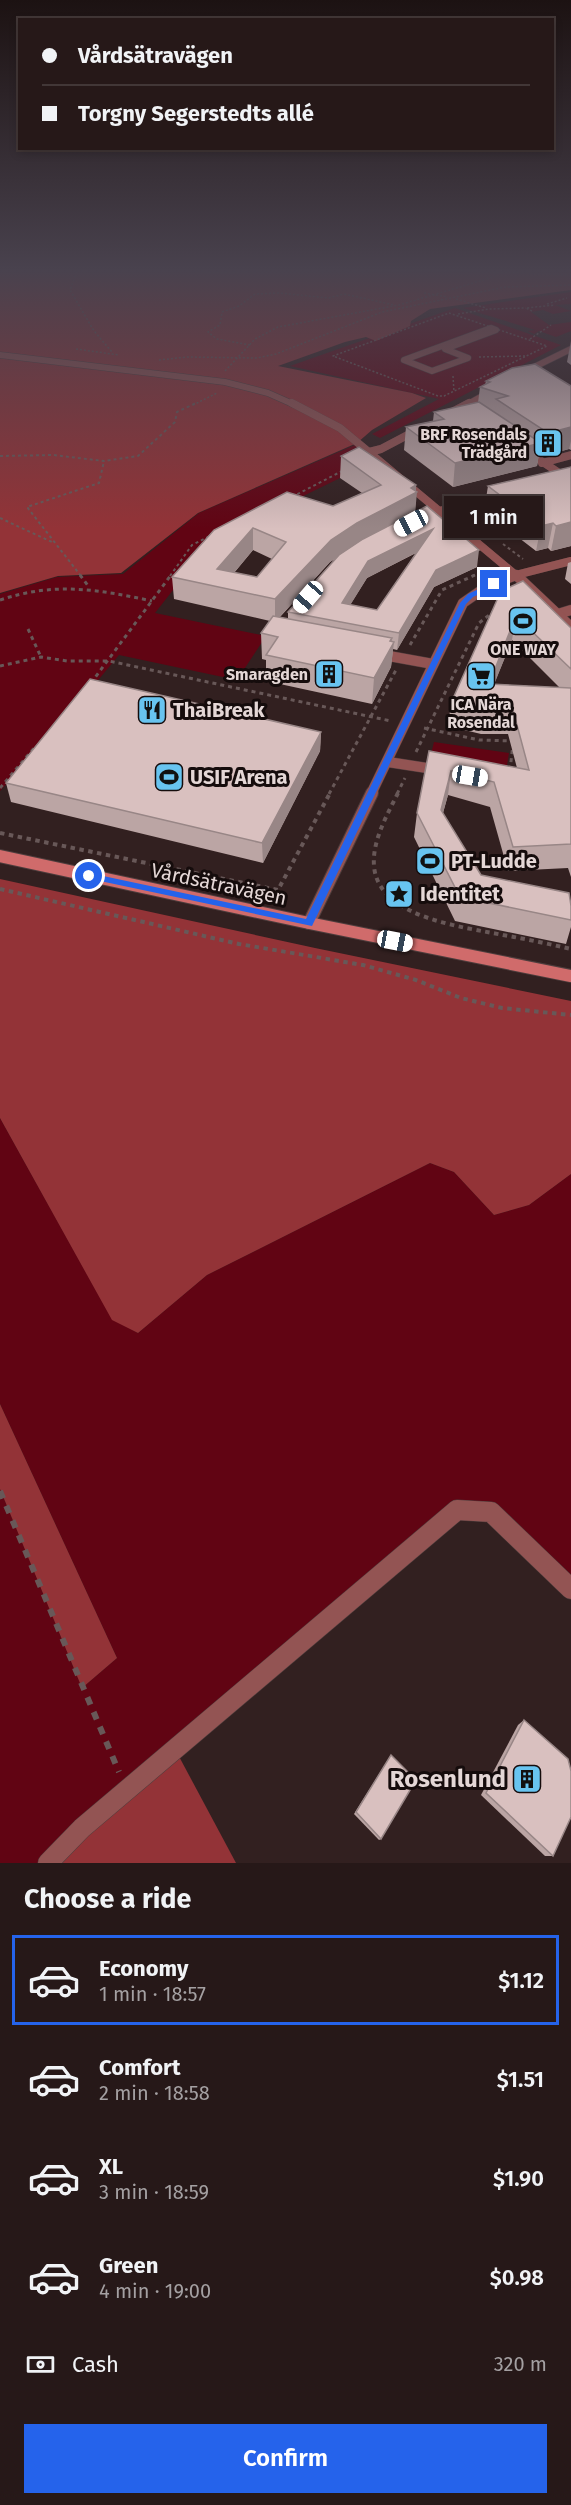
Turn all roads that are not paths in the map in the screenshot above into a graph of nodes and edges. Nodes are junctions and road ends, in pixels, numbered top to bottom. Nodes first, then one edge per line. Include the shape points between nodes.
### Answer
1 (0, 355) edge
2 (418, 355) edge
3 (460, 355) edge
4 (559, 355) edge
5 (533, 379) edge
6 (501, 385) edge
7 (462, 407) junction
8 (469, 412) edge
9 (441, 417) edge
10 (431, 423) edge
11 (513, 442) edge
12 (369, 452) junction
13 (571, 456) edge
14 (543, 463) junction
15 (569, 480) edge
16 (555, 482) edge
17 (510, 493) edge
18 (439, 511) junction
19 (428, 514) edge
20 (571, 561) edge
21 (516, 576) junction
22 (571, 610) edge
23 (558, 614) junction
24 (571, 627) edge
25 (368, 652) edge
26 (433, 664) junction
27 (388, 762) junction
28 (454, 773) edge
29 (0, 856) edge
30 (309, 923) junction
31 (571, 976) edge
32 (571, 1589) edge
33 (48, 1863) edge

1 - 12 street via 221,377 310,411
2 - 3 street via 404,360 432,371 468,358
4 - 5 street via 521,374
6 - 7 street
7 - 8 street
7 - 9 street
10 - 12 street
11 - 14 street
12 - 18 street
13 - 14 street
14 - 15 street
15 - 16 street
17 - 18 street
18 - 19 street
18 - 21 street
20 - 21 street
21 - 23 street
21 - 26 street via 481,590 463,603
22 - 23 street
23 - 24 street
25 - 26 street
26 - 27 street
27 - 28 street
27 - 30 street
29 - 30 main road, Vårdsätravägen
30 - 31 main road, Vårdsätravägen
32 - 33 street via 491,1512 458,1510 82,1827

